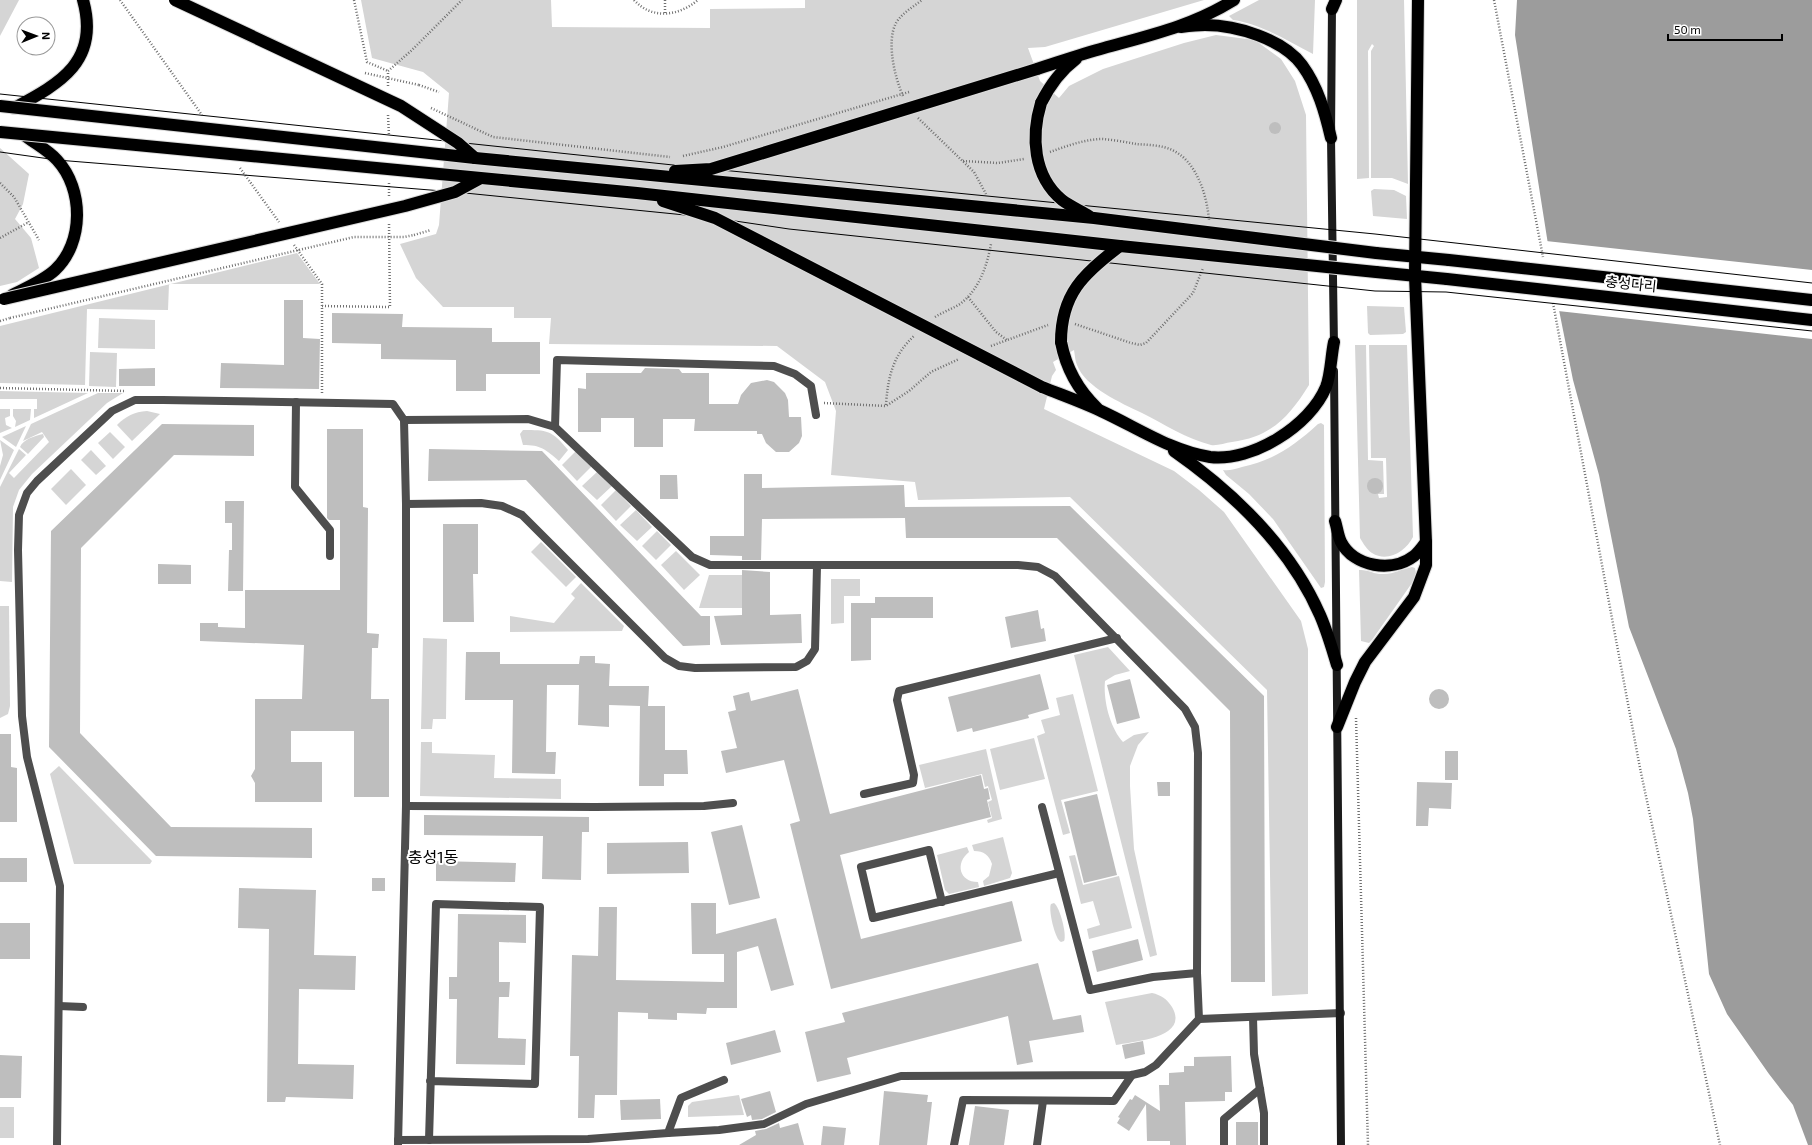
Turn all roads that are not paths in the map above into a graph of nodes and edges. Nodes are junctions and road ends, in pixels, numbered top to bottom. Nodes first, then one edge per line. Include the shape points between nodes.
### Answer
1 (83, 0) edge
2 (175, 0) edge
3 (1234, 0) edge
4 (1418, 0) edge
5 (1333, 3) edge
6 (1181, 27) junction
7 (1085, 53) junction
8 (0, 106) edge
9 (14, 108) junction
10 (0, 132) edge
11 (23, 134) junction
12 (1331, 138) junction
13 (475, 158) junction
14 (636, 173) junction
15 (480, 179) junction
16 (637, 193) junction
17 (1094, 218) junction
18 (1120, 246) junction
19 (1416, 257) junction
20 (1415, 276) junction
21 (2, 300) edge
22 (1812, 300) edge
23 (1812, 320) edge
24 (1334, 342) junction
25 (296, 402) junction
26 (1101, 411) junction
27 (816, 415) dead end
28 (404, 420) junction
29 (555, 427) junction
30 (1162, 442) junction
31 (406, 504) junction
32 (1335, 521) junction
33 (1426, 542) junction
34 (330, 556) dead end
35 (817, 566) junction
36 (1117, 638) junction
37 (1337, 664) junction
38 (1337, 727) junction
39 (864, 794) dead end
40 (733, 803) dead end
41 (406, 806) junction
42 (1042, 807) dead end
43 (1060, 873) junction
44 (942, 902) junction
45 (1197, 973) junction
46 (59, 1006) junction
47 (83, 1007) dead end
48 (1341, 1013) junction
49 (1253, 1016) junction
50 (1199, 1019) junction
51 (1132, 1075) junction
52 (724, 1080) dead end
53 (430, 1081) junction
54 (1260, 1090) junction
55 (1043, 1101) junction
56 (668, 1133) junction
57 (429, 1140) junction
58 (398, 1142) edge
59 (57, 1145) edge
60 (954, 1145) edge
61 (1037, 1145) edge
62 (1224, 1145) edge
63 (1264, 1145) edge
64 (1341, 1145) edge

1 - 9 highway via 87,16 85,44 74,68 58,82
2 - 13 highway, bridge via 401,106 458,143
3 - 6 highway
4 - 19 highway
5 - 12 main road
6 - 7 highway
6 - 12 highway via 1205,25 1236,30 1274,42 1287,50 1302,64 1313,82 1323,106
7 - 14 highway, bridge via 711,169
7 - 17 highway, bridge via 1066,66 1056,77 1041,103 1035,136 1036,154 1050,186 1062,200
8 - 9 highway, bridge
9 - 13 highway, bridge
10 - 11 highway, bridge
11 - 15 highway, bridge
11 - 21 highway, bridge via 57,160 72,181 76,196 77,220 73,239 55,270 42,280
12 - 24 main road
13 - 14 highway, bridge
14 - 17 highway, 충성다리, bridge
15 - 16 highway, bridge
15 - 21 highway, bridge via 455,192 405,206
16 - 18 highway, 충성다리, bridge
16 - 26 highway, bridge via 715,218 1042,387
17 - 19 highway, 충성다리, bridge
18 - 20 highway, 충성다리, bridge
18 - 26 highway, bridge via 1091,270 1071,295 1064,310 1061,326 1063,356 1076,383
19 - 20 highway
19 - 22 highway, 충성다리, bridge
20 - 23 highway, 충성다리, bridge
20 - 33 highway
24 - 30 highway via 1326,386 1319,399 1310,412 1282,436 1264,446 1226,456 1210,457
24 - 32 main road
25 - 28 street via 393,404
25 - 34 street via 295,487 330,530
25 - 46 street via 135,400 112,411 27,493 19,515 18,550 22,716 27,757 60,886
26 - 30 highway
27 - 29 street via 811,386 795,374 774,366 557,360
28 - 29 street via 528,418
28 - 31 street
29 - 35 street via 699,561 710,565
30 - 37 highway via 1212,478 1244,507 1274,542 1311,598 1328,635
31 - 35 street via 480,503 502,506 522,515 665,658 679,666 796,667 807,661 815,649
31 - 41 street
32 - 33 highway via 1342,542 1354,557 1368,564 1394,565 1414,556
32 - 37 main road
33 - 38 highway via 1426,565 1414,597 1365,662
35 - 36 street via 1038,567 1055,576
36 - 39 street via 899,692 896,700 914,774 913,783
36 - 45 street via 1185,709 1196,727
37 - 38 main road
38 - 48 main road
40 - 41 street via 704,806
41 - 58 street
42 - 43 street
43 - 44 street
43 - 45 street via 1090,990 1153,977
44 - 44 street via 873,918 861,867 929,850
45 - 50 street
46 - 47 street
46 - 59 street
48 - 49 street
48 - 64 main road
49 - 50 street
49 - 54 street via 1254,1054
50 - 51 street via 1156,1064 1145,1072
51 - 55 street via 1114,1101
51 - 56 street via 901,1076 806,1104 764,1124
52 - 56 street via 681,1098
53 - 53 street via 436,904 540,907 535,1084
53 - 57 street
54 - 62 street via 1224,1119
54 - 63 street via 1264,1113
55 - 60 street via 963,1100
55 - 61 street
56 - 57 street via 588,1139
57 - 58 street

